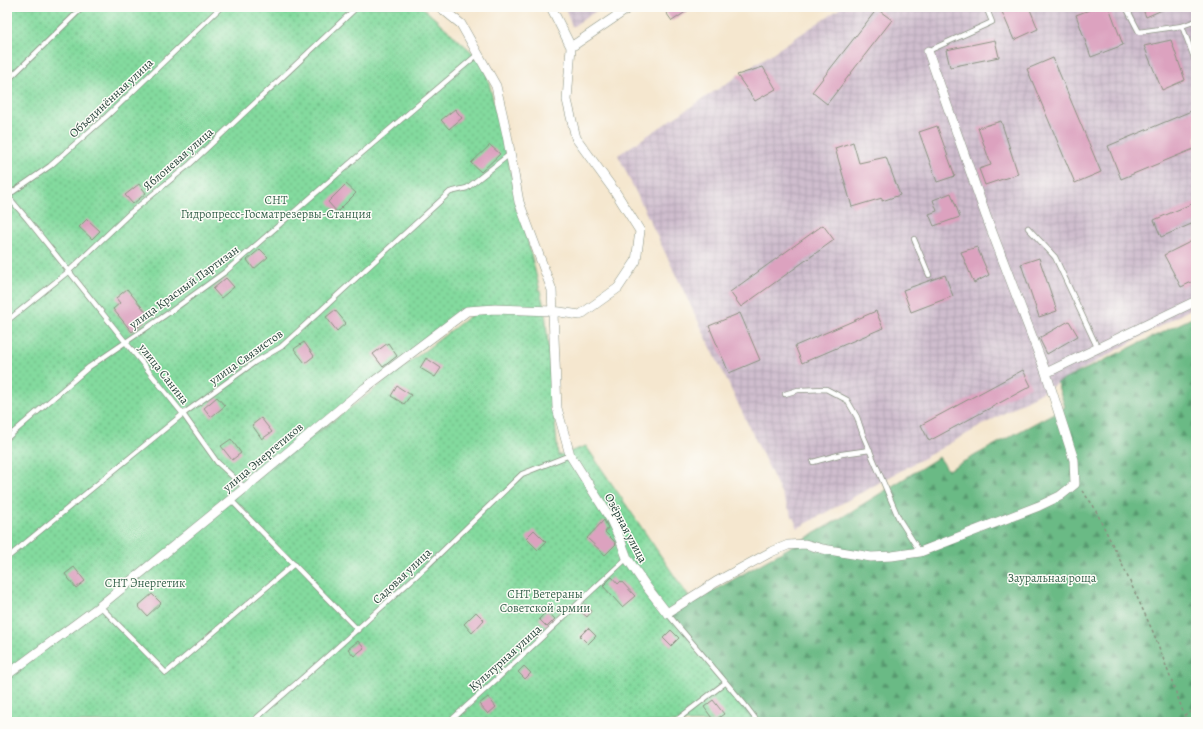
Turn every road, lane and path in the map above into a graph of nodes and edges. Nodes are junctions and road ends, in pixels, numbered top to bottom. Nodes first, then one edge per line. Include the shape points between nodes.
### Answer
1 (83, 7) edge
2 (221, 7) edge
3 (356, 7) edge
4 (440, 7) edge
5 (630, 7) edge
6 (986, 7) edge
7 (1126, 7) edge
8 (553, 8) edge
9 (1196, 21) edge
10 (1182, 26) junction
11 (571, 47) junction
12 (928, 51) joint
13 (479, 54) junction
14 (1196, 62) edge
15 (7, 81) edge
16 (510, 154) junction
17 (7, 196) edge
18 (1028, 228) dead end
19 (914, 239) dead end
20 (69, 271) junction
21 (929, 275) dead end
22 (1196, 301) edge
23 (553, 311) junction
24 (7, 321) edge
25 (126, 341) junction
26 (1098, 349) junction
27 (1046, 374) junction
28 (785, 394) dead end
29 (183, 414) junction
30 (7, 438) edge
31 (870, 450) junction
32 (570, 455) junction
33 (813, 462) dead end
34 (1075, 484) junction
35 (245, 488) junction
36 (231, 500) junction
37 (920, 552) junction
38 (7, 558) edge
39 (627, 558) junction
40 (294, 564) junction
41 (100, 606) junction
42 (667, 613) junction
43 (358, 630) junction
44 (7, 675) edge
45 (725, 683) junction
46 (1196, 710) edge
47 (1184, 715) junction
48 (252, 722) edge
49 (449, 722) edge
50 (674, 722) edge
51 (758, 722) edge
52 (1187, 722) edge

1 - 15 lane
2 - 17 lane, Объединённая улица via 108,116 50,166
3 - 20 lane, Яблоневая улица via 195,158 130,213
4 - 13 street, Озёрная улица via 462,24
5 - 11 street
6 - 12 lane via 992,22
7 - 10 lane via 1139,32
8 - 11 street
9 - 10 lane
10 - 14 lane
11 - 23 street, улица Энергетиков via 567,100 576,138 640,231 636,261 618,288 580,315
12 - 27 street via 986,216
13 - 16 street, Озёрная улица via 496,86
13 - 25 lane, улица Красный Партизан via 225,272
16 - 23 street, Озёрная улица via 519,202 552,290
16 - 29 lane, улица Связистов via 467,188 450,192 281,347 255,362
17 - 20 lane, улица Санина
18 - 26 lane via 1055,257
19 - 21 lane
20 - 24 lane, Яблоневая улица
20 - 25 lane, улица Санина
22 - 26 street
23 - 32 street, Озёрная улица via 557,408
23 - 35 street, улица Энергетиков via 467,311 365,388
25 - 29 lane, улица Санина
25 - 30 lane, улица Красный Партизан via 89,366
26 - 27 street
27 - 34 street via 1074,460
28 - 31 lane via 798,390 826,389 847,400
29 - 35 lane, улица Санина via 217,462
29 - 38 lane, улица Связистов
31 - 33 lane
31 - 37 lane via 899,519
32 - 39 street, Озёрная улица via 610,518
32 - 43 lane, Садовая улица via 522,474
34 - 37 street via 1060,496 1039,506
34 - 47 path via 1093,505 1120,560 1154,634
35 - 36 street, улица Энергетиков
36 - 40 lane
36 - 41 street, улица Энергетиков
37 - 42 street via 871,557 805,544 788,545 716,582
39 - 42 street, Озёрная улица
39 - 49 lane, Культурная улица
40 - 41 lane via 166,673
40 - 43 lane
41 - 44 street, улица Энергетиков
42 - 45 lane, Озёрная улица
43 - 48 lane, Садовая улица
45 - 50 lane
45 - 51 lane, Озёрная улица
46 - 47 path
47 - 52 path

